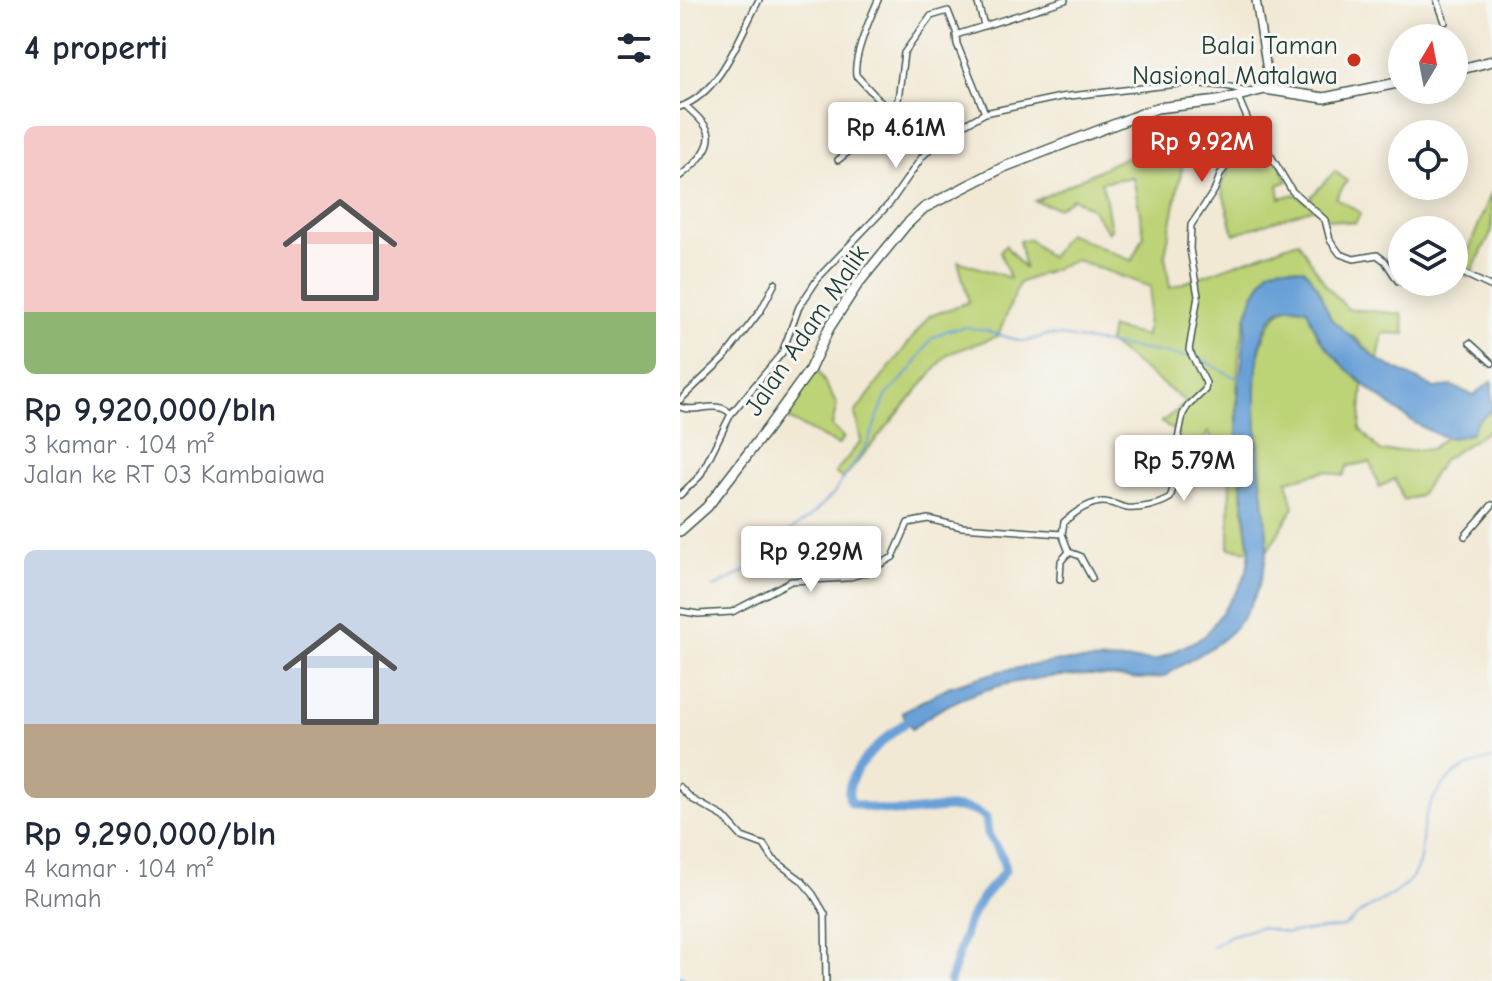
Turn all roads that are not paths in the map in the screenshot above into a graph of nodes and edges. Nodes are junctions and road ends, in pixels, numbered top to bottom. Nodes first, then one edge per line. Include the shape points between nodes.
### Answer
1 (759, 0) edge
2 (878, 0) edge
3 (977, 0) edge
4 (1065, 0) edge
5 (1256, 0) edge
6 (1437, 0) edge
7 (1054, 1) edge
8 (1445, 22) dead end
9 (984, 25) junction
10 (957, 34) junction
11 (1492, 61) edge
12 (1468, 67) edge
13 (1388, 85) edge
14 (1270, 90) junction
15 (1252, 92) junction
16 (1238, 96) junction
17 (683, 106) edge
18 (889, 110) junction
19 (985, 113) junction
20 (1253, 132) junction
21 (838, 160) dead end
22 (680, 176) edge
23 (1388, 266) edge
24 (1468, 276) edge
25 (775, 283) dead end
26 (1492, 287) edge
27 (1470, 343) dead end
28 (1492, 363) edge
29 (680, 400) edge
30 (680, 407) edge
31 (731, 414) junction
32 (680, 495) edge
33 (1492, 505) edge
34 (680, 531) edge
35 (1062, 534) junction
36 (1465, 536) dead end
37 (1069, 552) junction
38 (1092, 578) dead end
39 (1060, 579) dead end
40 (680, 611) edge
41 (680, 787) edge
42 (826, 981) edge

1 - 17 street via 713,82
2 - 18 street via 855,73
3 - 9 street
4 - 7 street
5 - 14 street
6 - 8 street
7 - 9 street
9 - 10 street
10 - 18 street via 948,11 931,16 904,53 899,99
10 - 19 street
11 - 12 highway
13 - 14 highway, Jalan Adam Malik via 1324,98
14 - 15 highway, Jalan Adam Malik
15 - 16 highway, Jalan Adam Malik
15 - 19 street via 1175,84 1061,97
16 - 20 street
16 - 34 highway, Jalan Adam Malik via 1143,113 1004,167 914,216 857,285 809,371 767,429 707,507
17 - 22 street via 709,137 700,157
18 - 21 street
19 - 31 street via 932,145 890,203 819,277 804,297 782,353
20 - 23 street via 1292,191 1323,217 1340,254 1354,259 1377,255
20 - 35 street via 1191,225 1198,296 1189,350 1206,383 1183,414 1172,495 1133,508 1094,503 1064,522
24 - 26 street
25 - 29 street via 724,358
27 - 28 street
30 - 31 street via 723,407
31 - 32 street via 700,476
33 - 36 street
35 - 37 street
35 - 40 street via 962,527 922,518 908,523 893,557 867,572 791,581 732,612
37 - 38 street via 1080,556
37 - 39 street via 1061,561
41 - 42 street via 724,817 742,837 764,845 813,894 825,914

